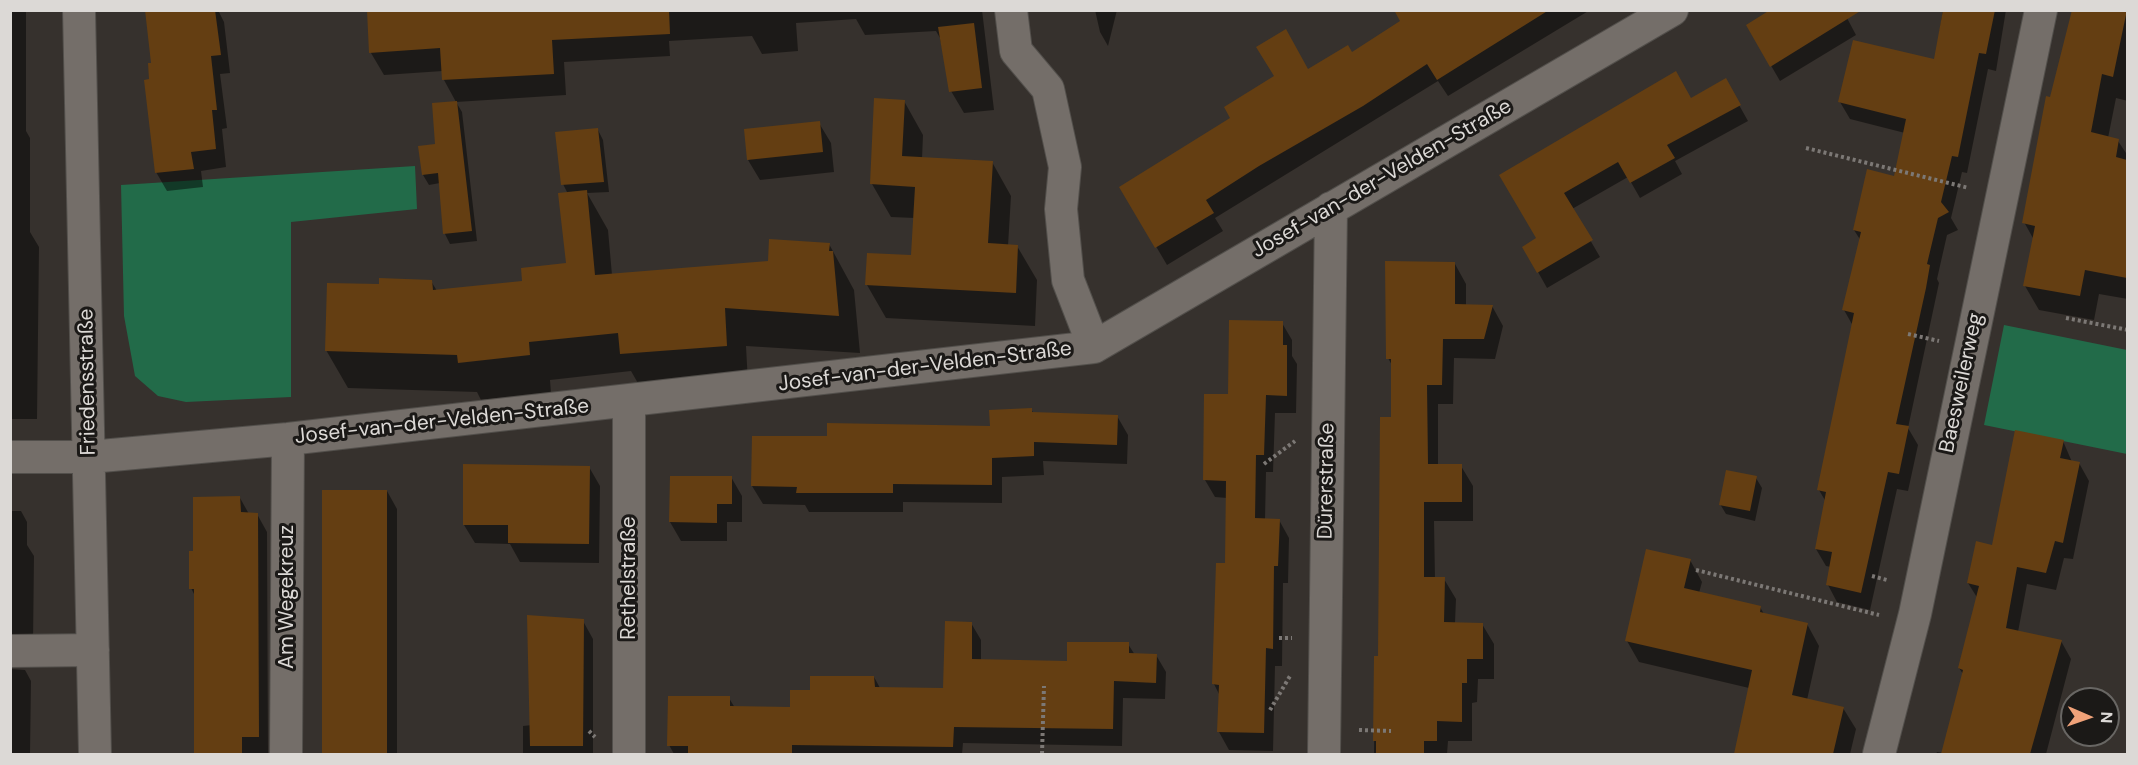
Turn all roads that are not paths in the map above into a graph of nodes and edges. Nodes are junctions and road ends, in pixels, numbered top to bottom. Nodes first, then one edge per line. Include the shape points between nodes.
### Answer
1 (79, 10) edge
2 (1011, 10) edge
3 (1672, 10) edge
4 (2041, 10) edge
5 (1331, 208) junction
6 (1094, 347) junction
7 (629, 401) junction
8 (288, 439) junction
9 (10, 457) edge
10 (90, 458) junction
11 (93, 650) junction
12 (10, 651) edge
13 (95, 754) edge
14 (286, 754) edge
15 (629, 754) edge
16 (1324, 754) edge
17 (1879, 754) edge

1 - 10 street, Friedensstraße
2 - 6 street via 1016,51 1048,89 1065,167 1060,209 1068,280
3 - 5 street, Josef-van-der-Velden-Straße
4 - 17 street, Baesweilerweg via 1912,624
5 - 6 street, Josef-van-der-Velden-Straße
5 - 16 street, Dürerstraße
6 - 7 street, Josef-van-der-Velden-Straße
7 - 8 street, Josef-van-der-Velden-Straße
7 - 15 street, Rethelstraße
8 - 10 street, Josef-van-der-Velden-Straße
8 - 14 street, Am Wegekreuz
9 - 10 street, Josef-van-der-Velden-Straße
10 - 11 street, Friedensstraße
11 - 12 street
11 - 13 street, Friedensstraße

